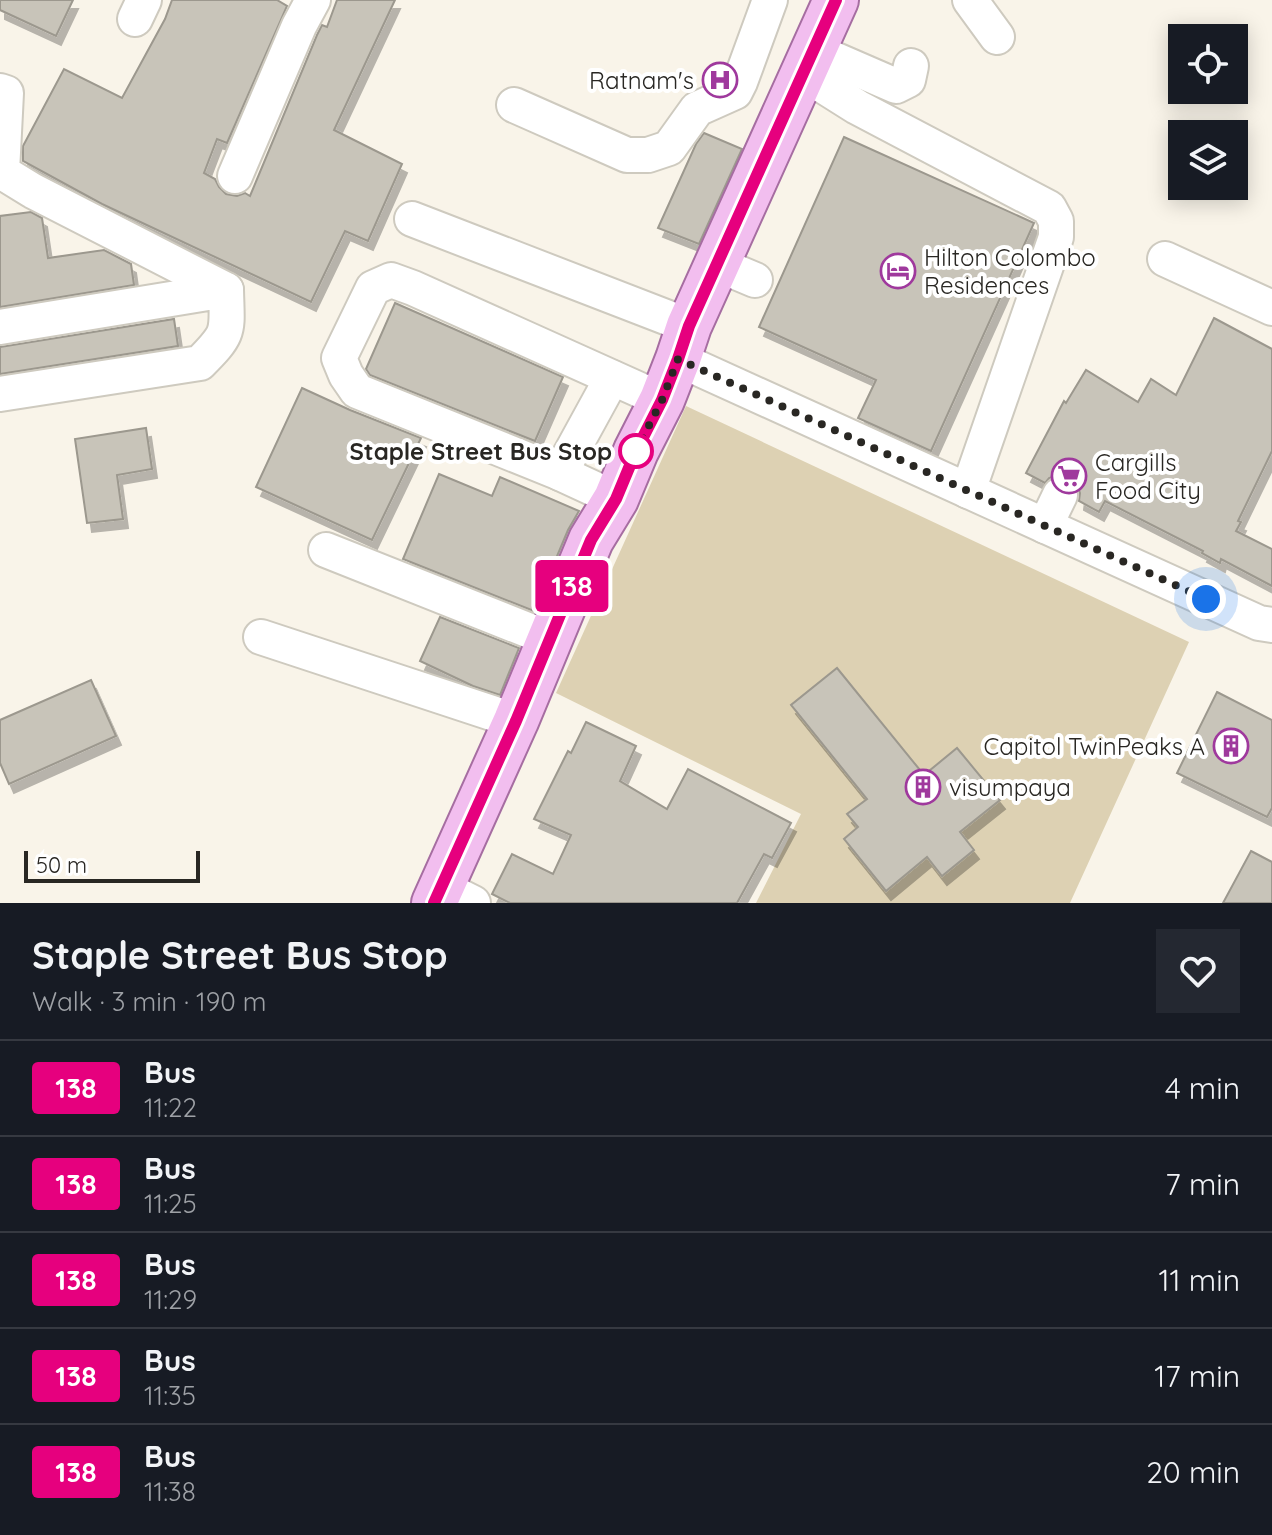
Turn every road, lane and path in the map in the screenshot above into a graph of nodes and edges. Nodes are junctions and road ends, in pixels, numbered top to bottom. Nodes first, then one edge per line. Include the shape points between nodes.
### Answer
1 (313, 0) edge
2 (770, 0) edge
3 (836, 0) edge
4 (970, 0) edge
5 (997, 37) dead end
6 (808, 62) junction
7 (911, 66) dead end
8 (0, 91) edge
9 (514, 105) dead end
10 (235, 176) dead end
11 (412, 219) dead end
12 (1165, 259) dead end
13 (226, 290) junction
14 (1272, 308) edge
15 (0, 327) edge
16 (684, 343) junction
17 (612, 378) junction
18 (0, 394) edge
19 (662, 400) junction
20 (560, 473) junction
21 (968, 491) junction
22 (1060, 495) dead end
23 (616, 499) junction
24 (1045, 526) junction
25 (326, 550) dead end
26 (1266, 624) edge
27 (261, 637) dead end
28 (550, 639) junction
29 (516, 721) junction
30 (449, 898) edge

1 - 10 street
2 - 9 street via 735,92 697,109 669,148 627,155
3 - 6 main road
4 - 5 street
6 - 7 street via 896,86 908,80
6 - 16 main road via 736,272
6 - 21 street via 857,107 1049,208 1056,221 1056,237
8 - 13 street via 6,93 2,172
11 - 16 street
12 - 14 street
13 - 15 street
13 - 18 street via 227,332 200,363
16 - 19 main road
16 - 21 street
17 - 19 street
17 - 20 street
17 - 20 street via 413,288 391,280 373,288 339,358 357,391
19 - 23 main road
20 - 23 street
21 - 24 street
22 - 24 street
23 - 28 main road via 591,540
24 - 26 street
25 - 28 street
27 - 29 street
28 - 29 main road
29 - 30 main road

